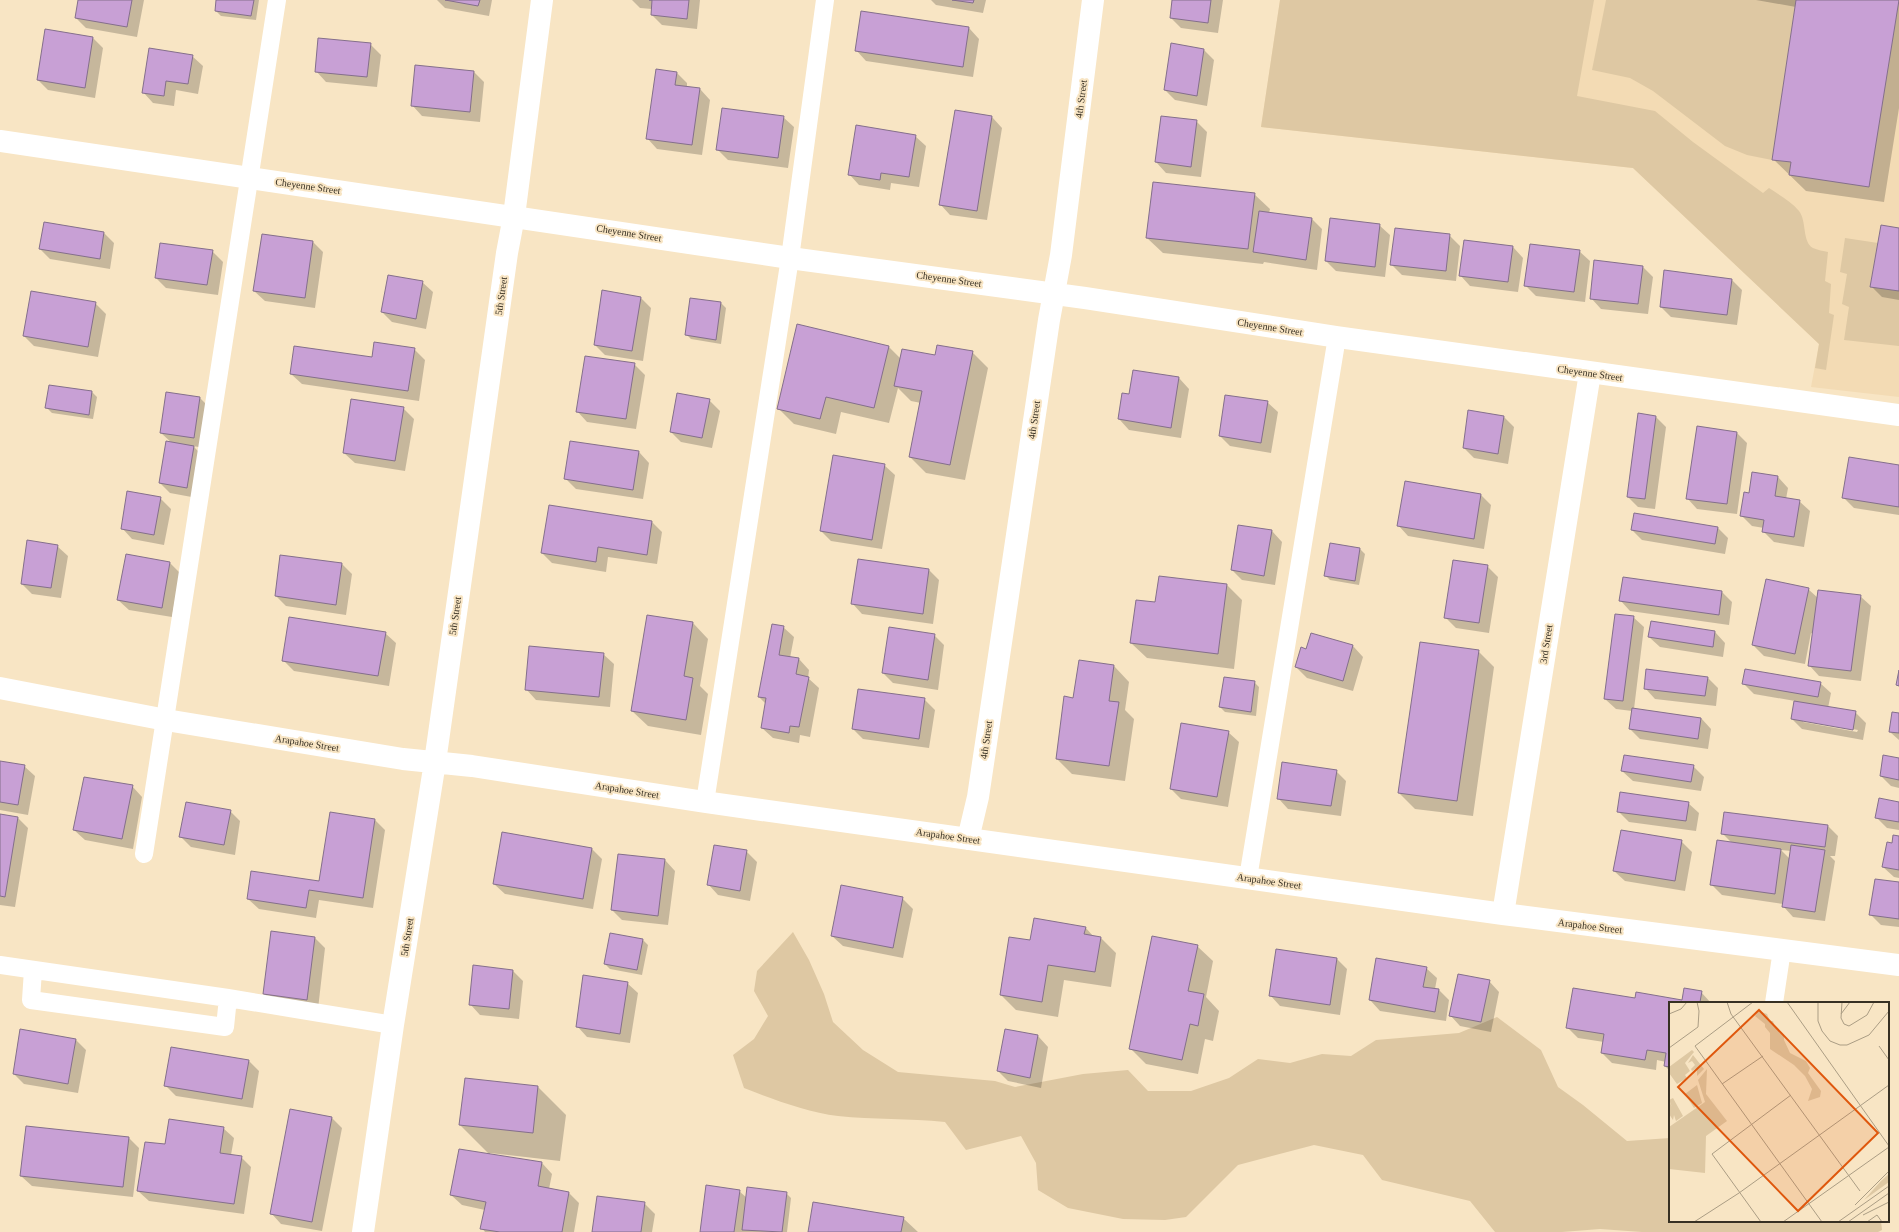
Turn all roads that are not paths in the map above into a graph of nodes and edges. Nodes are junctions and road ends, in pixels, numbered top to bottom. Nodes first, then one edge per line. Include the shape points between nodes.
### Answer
1 (277, 0) edge
2 (542, 0) edge
3 (825, 0) edge
4 (1093, 0) edge
5 (0, 141) edge
6 (250, 177) junction
7 (514, 216) junction
8 (790, 258) junction
9 (1054, 294) junction
10 (1337, 337) junction
11 (1590, 373) junction
12 (1899, 415) edge
13 (0, 688) edge
14 (166, 720) junction
15 (435, 762) junction
16 (705, 802) junction
17 (968, 839) junction
18 (144, 854) dead end
19 (1248, 878) junction
20 (1503, 914) junction
21 (1782, 950) junction
22 (0, 965) edge
23 (1899, 965) edge
24 (34, 970) junction
25 (228, 998) junction
26 (1774, 1002) edge
27 (392, 1025) junction
28 (363, 1232) edge

1 - 6 lane
2 - 7 street, 5th Street
3 - 8 lane
4 - 9 street, 4th Street
5 - 6 street, Cheyenne Street
6 - 7 street, Cheyenne Street
6 - 14 lane
7 - 8 street, Cheyenne Street
7 - 15 street, 5th Street
8 - 9 street, Cheyenne Street
8 - 16 lane
9 - 10 street, Cheyenne Street
9 - 17 street, 4th Street via 978,797
10 - 11 street, Cheyenne Street
10 - 19 lane
11 - 12 street, Cheyenne Street
11 - 20 street, 3rd Street
13 - 14 street, Arapahoe Street
14 - 15 street, Arapahoe Street
14 - 18 lane
15 - 16 street, Arapahoe Street
15 - 27 street, 5th Street
16 - 17 street, Arapahoe Street
17 - 19 street, Arapahoe Street
19 - 20 street, Arapahoe Street
20 - 21 street, Arapahoe Street
21 - 23 street, Arapahoe Street
21 - 26 lane
22 - 24 lane
24 - 25 lane
24 - 25 lane via 31,1000 225,1027
25 - 27 lane
27 - 28 street, 5th Street

